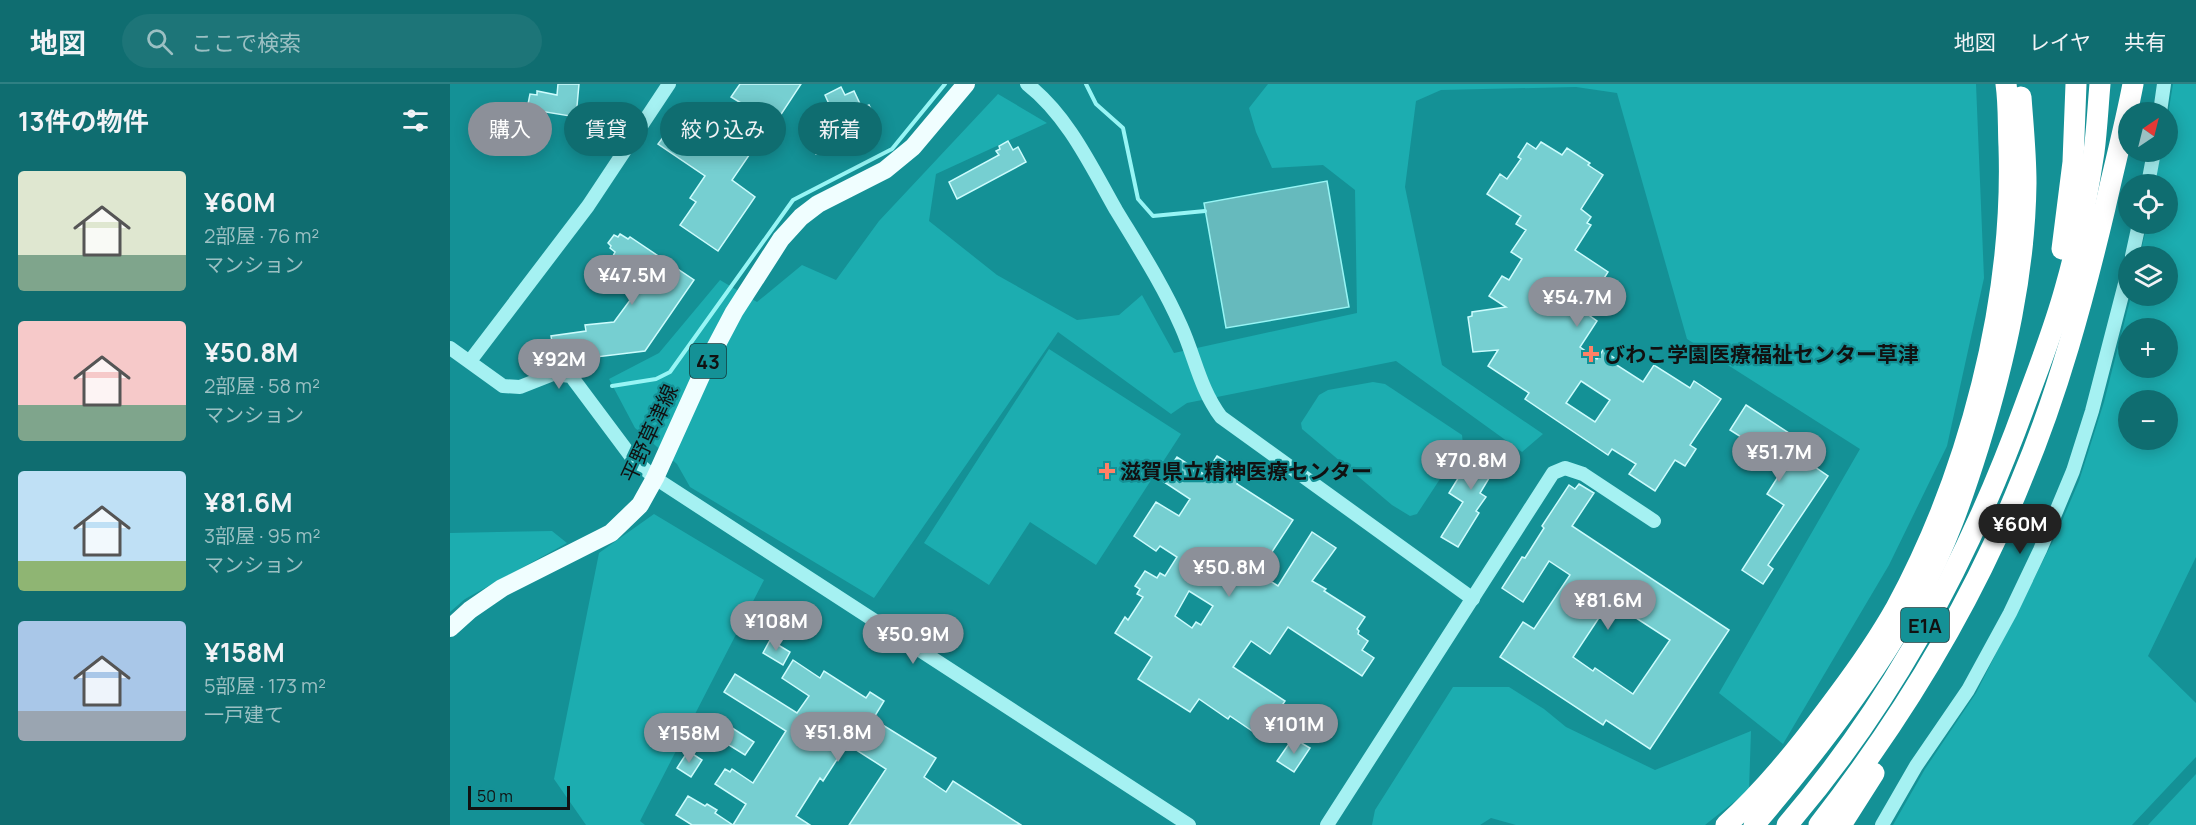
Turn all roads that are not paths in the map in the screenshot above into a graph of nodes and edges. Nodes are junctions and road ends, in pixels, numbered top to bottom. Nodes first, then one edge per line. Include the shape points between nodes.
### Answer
1 (669, 84) edge
2 (966, 84) edge
3 (1027, 84) edge
4 (2006, 84) edge
5 (2019, 84) edge
6 (2076, 84) edge
7 (2100, 84) edge
8 (2120, 84) edge
9 (2133, 84) edge
10 (2164, 84) edge
11 (2161, 102) edge
12 (2105, 208) junction
13 (2119, 306) edge
14 (450, 348) edge
15 (470, 361) junction
16 (2025, 404) junction
17 (655, 478) junction
18 (1654, 521) dead end
19 (1473, 599) junction
20 (450, 628) edge
21 (1949, 629) junction
22 (1189, 825) edge
23 (1326, 825) edge
24 (1726, 825) edge
25 (1754, 825) edge
26 (1787, 825) edge
27 (1819, 825) edge
28 (1841, 825) edge
29 (1882, 825) edge

1 - 15 street via 588,206
2 - 17 main road, 平野草津線 / 43 via 913,147 885,170 818,204 780,239 734,312
3 - 19 street via 1051,104 1071,132 1167,296 1209,401 1221,417
4 - 24 highway via 2009,224 2001,291 1987,361 1956,470 1924,550 1864,660 1807,737
5 - 25 highway via 2026,184 2021,263 1994,397 1964,494 1922,590 1896,636 1800,772
6 - 16 highway via 2073,162 2061,251
7 - 16 highway via 2094,149 2074,254
8 - 12 highway
9 - 12 highway
10 - 11 street
12 - 21 highway, E1A via 2089,279 2047,414 2003,523
13 - 29 street via 2073,471 2040,550 1968,690
14 - 15 street
15 - 17 street via 503,386 520,387 554,374 571,376 633,459
16 - 26 highway, E1A via 1982,514 1925,625 1857,736
17 - 20 main road, 平野草津線 / 43 via 640,504 611,533 502,588
17 - 22 street
18 - 19 street via 1582,474 1565,468 1553,473
19 - 23 street
21 - 27 highway, E1A via 1885,732
21 - 28 highway via 1900,730

